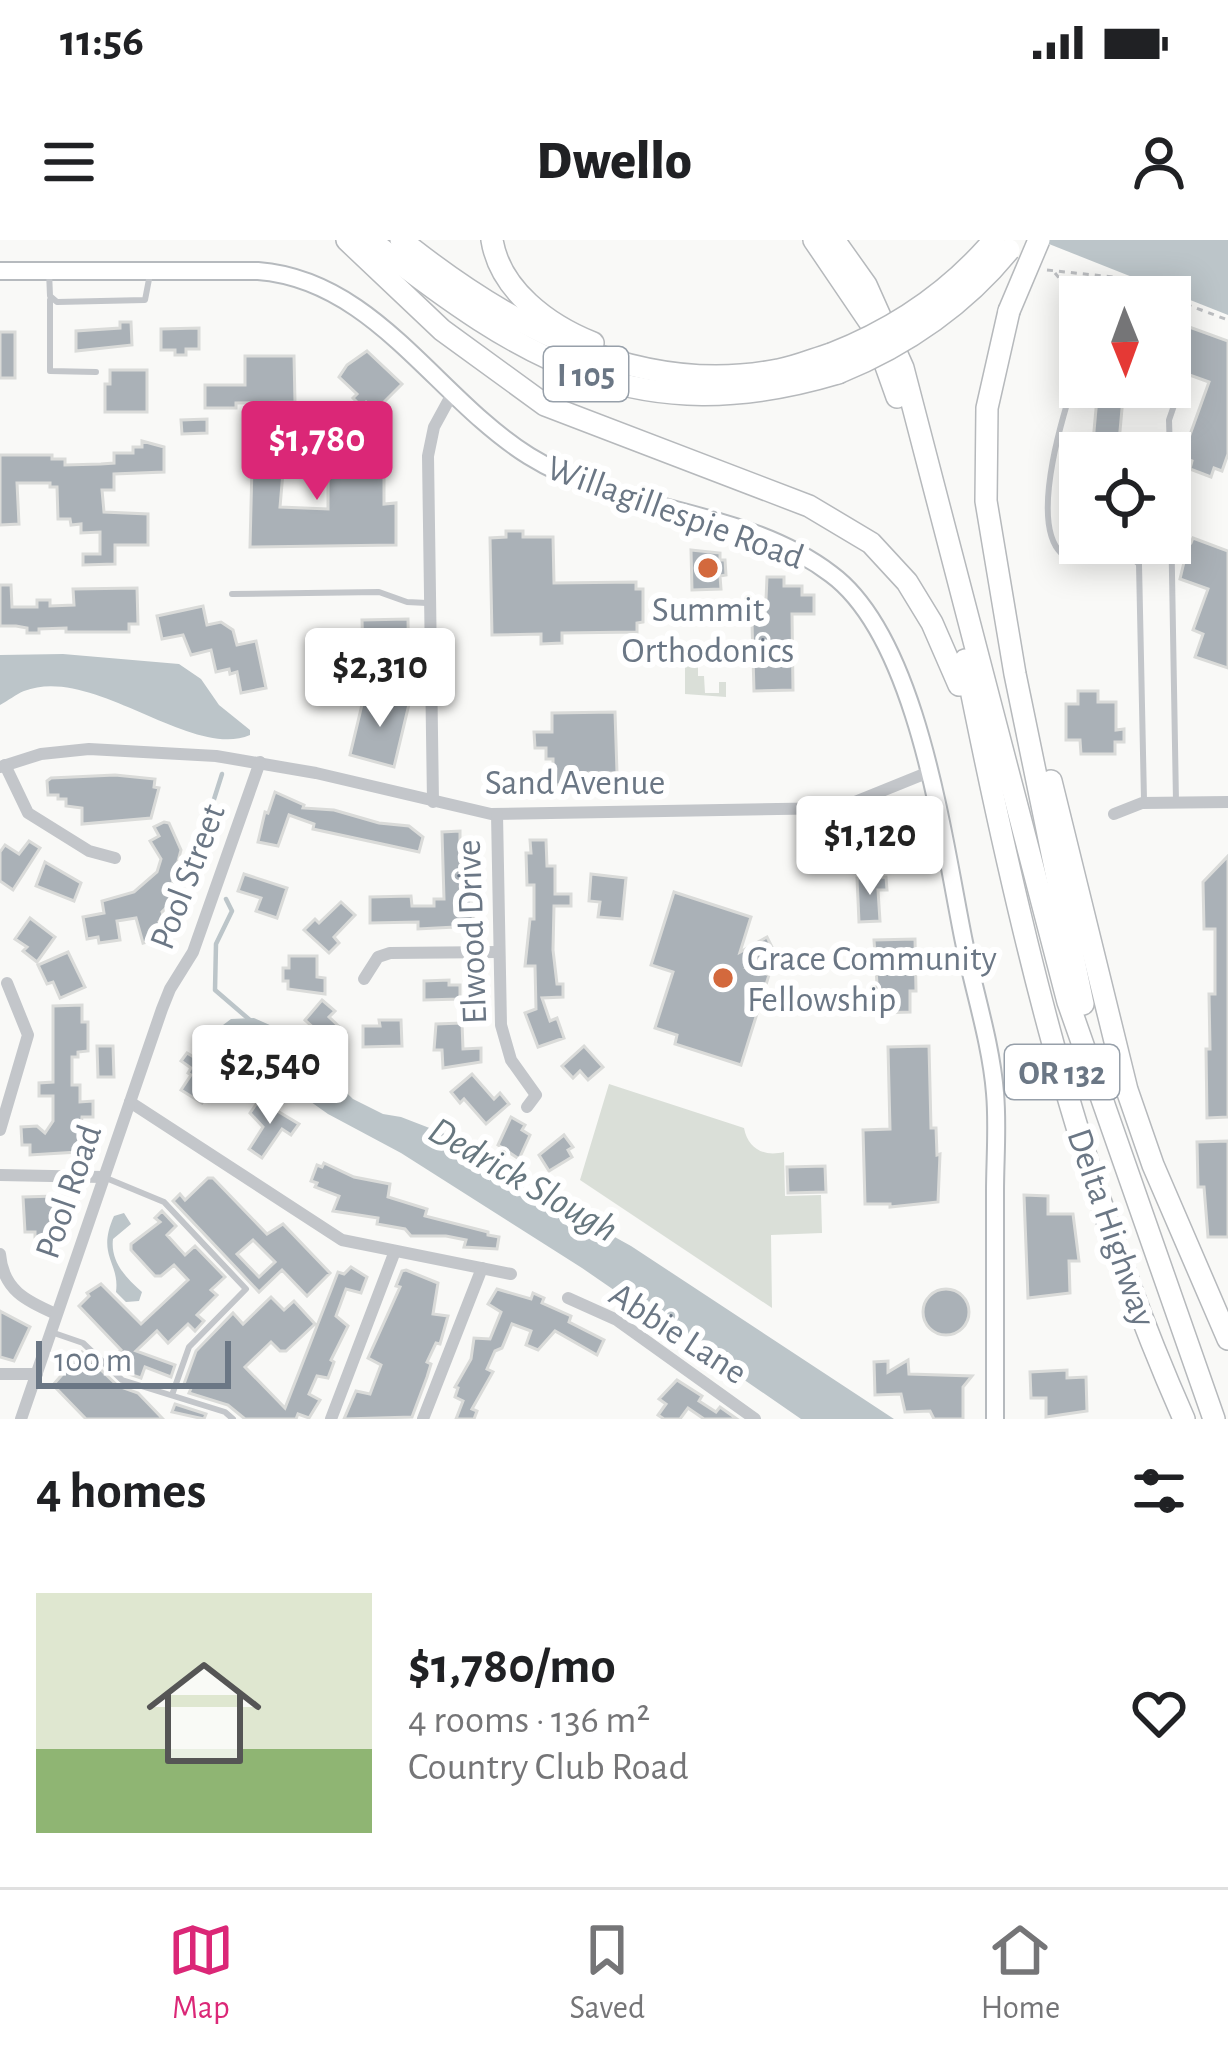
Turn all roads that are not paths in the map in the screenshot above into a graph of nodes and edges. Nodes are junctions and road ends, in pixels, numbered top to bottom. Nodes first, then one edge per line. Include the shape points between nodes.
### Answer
1 (346, 240) edge
2 (370, 240) edge
3 (401, 240) edge
4 (492, 240) edge
5 (814, 240) edge
6 (834, 240) edge
7 (994, 240) edge
8 (1016, 240) edge
9 (1039, 240) edge
10 (0, 271) edge
11 (49, 271) junction
12 (150, 271) junction
13 (50, 296) junction
14 (834, 363) junction
15 (654, 369) junction
16 (96, 372) dead end
17 (452, 394) junction
18 (1065, 408) edge
19 (1172, 564) edge
20 (232, 594) dead end
21 (431, 603) junction
22 (1006, 604) junction
23 (982, 753) junction
24 (260, 762) junction
25 (2, 766) edge
26 (929, 772) junction
27 (433, 802) junction
28 (1176, 802) junction
29 (1228, 802) edge
30 (1144, 803) junction
31 (497, 814) junction
32 (1114, 814) dead end
33 (115, 858) dead end
34 (498, 952) junction
35 (364, 979) dead end
36 (7, 983) dead end
37 (162, 1010) joint
38 (130, 1102) junction
39 (526, 1107) dead end
40 (1104, 1111) junction
41 (0, 1130) edge
42 (0, 1175) edge
43 (103, 1177) junction
44 (394, 1250) junction
45 (0, 1254) edge
46 (482, 1268) junction
47 (512, 1274) dead end
48 (568, 1298) dead end
49 (56, 1314) junction
50 (1174, 1314) junction
51 (51, 1331) junction
52 (1228, 1340) edge
53 (0, 1374) edge
54 (37, 1374) junction
55 (172, 1395) junction
56 (21, 1419) edge
57 (233, 1419) edge
58 (331, 1419) edge
59 (424, 1419) edge
60 (755, 1419) edge
61 (995, 1419) edge
62 (1182, 1419) edge
63 (1214, 1419) edge
64 (1223, 1419) edge

1 - 23 highway via 442,330 545,405 808,506 871,543 932,623
2 - 14 highway, I 105 via 489,329 575,371 645,391 785,389
3 - 15 highway, I 105 via 500,313 582,353
4 - 15 highway via 505,277 534,309
5 - 23 highway via 871,324 892,381
6 - 40 highway via 866,285 904,368 1068,1002
7 - 14 highway, I 105, bridge via 914,313
8 - 14 highway, I 105, bridge via 943,314 898,344
9 - 22 highway, bridge via 994,366 985,436 986,501
10 - 11 street, Willagillespie Road
11 - 12 street, Willagillespie Road
11 - 13 lane
12 - 13 lane via 147,297 136,302
12 - 17 street, Willagillespie Road via 272,272 315,283 358,307
13 - 16 lane via 48,367
14 - 15 highway, I 105 via 741,374
17 - 21 street via 428,448
17 - 26 street, Willagillespie Road via 543,464 756,533 836,577 894,660
18 - 30 lane via 1055,438 1049,535 1062,554 1138,564
19 - 28 lane
20 - 21 lane via 379,592
21 - 27 street
22 - 40 highway
22 - 52 highway via 1127,1090
23 - 62 highway, Delta Highway / OR 132 via 1081,1137
24 - 25 street, Sand Avenue via 89,748
24 - 27 street, Sand Avenue
24 - 37 street, Pool Street via 193,952
25 - 33 street, Sand Avenue via 28,813
26 - 31 street, Sand Avenue via 840,808
26 - 61 street, Willagillespie Road via 995,1092
27 - 31 street, Sand Avenue
28 - 29 street
28 - 30 street
30 - 32 street
31 - 34 street, Elwood Drive
34 - 35 street via 390,953
34 - 39 street, Elwood Drive via 505,1045 536,1095
36 - 41 street via 28,1044
37 - 38 street, Pool Road
38 - 43 street, Pool Road
38 - 44 street via 341,1240
40 - 50 highway, Delta Highway / OR 132
42 - 43 street
43 - 49 street, Pool Road
43 - 55 lane via 164,1202 246,1289 190,1345
44 - 46 street
44 - 58 street
45 - 49 street via 11,1288
46 - 47 street
46 - 59 street
48 - 60 street, Abbie Lane via 617,1320
49 - 51 street, Pool Road
50 - 63 highway, Delta Highway / OR 132
50 - 64 highway
51 - 54 street, Pool Road
51 - 55 lane via 83,1343 120,1378
53 - 54 street
54 - 56 street, Pool Road
55 - 57 lane

